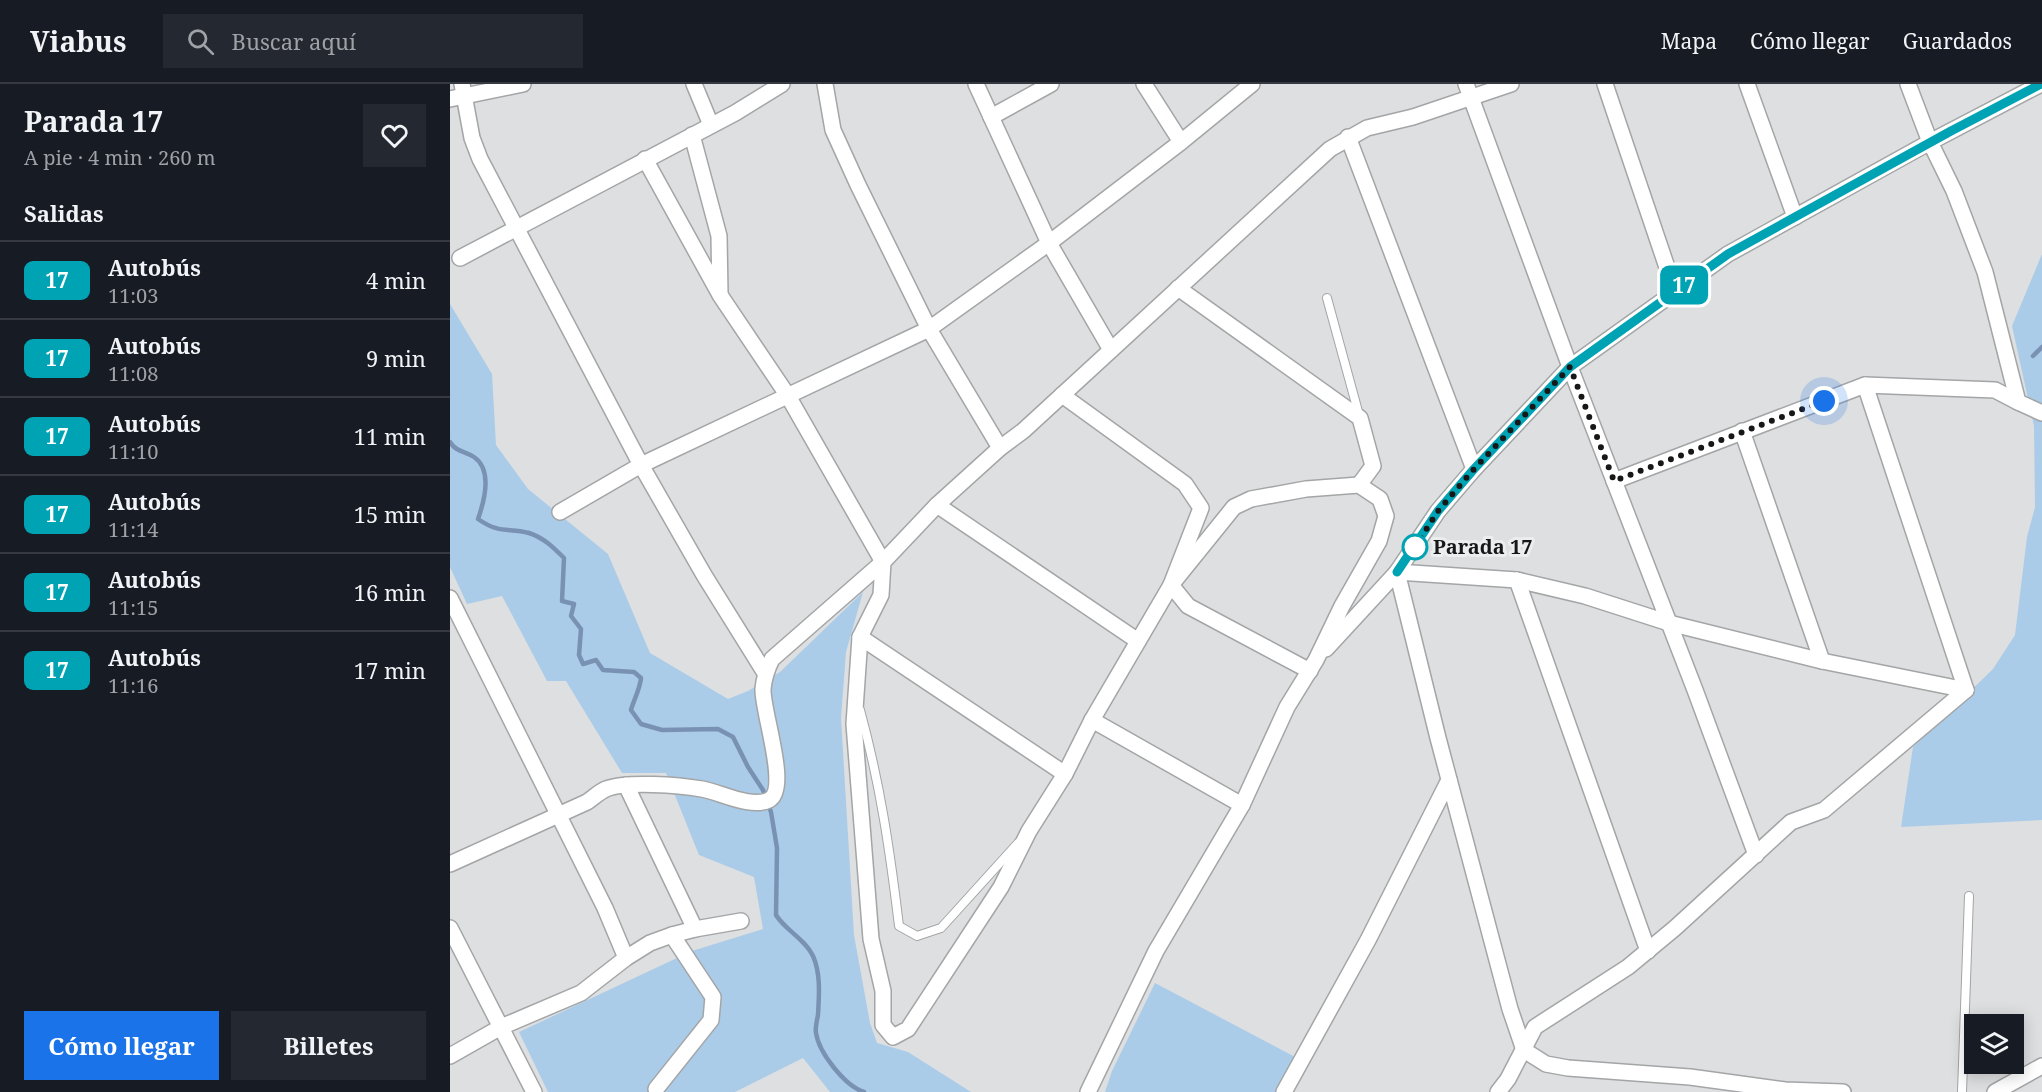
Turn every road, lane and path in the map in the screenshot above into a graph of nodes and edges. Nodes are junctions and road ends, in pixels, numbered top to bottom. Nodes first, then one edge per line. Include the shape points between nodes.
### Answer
1 (523, 84) edge
2 (694, 84) edge
3 (782, 84) edge
4 (825, 84) edge
5 (976, 84) edge
6 (1052, 84) edge
7 (1144, 84) edge
8 (1252, 84) edge
9 (1511, 84) edge
10 (1605, 84) edge
11 (1747, 84) edge
12 (1908, 84) edge
13 (2041, 84) edge
14 (760, 90) edge
15 (1469, 91) edge
16 (459, 93) edge
17 (991, 117) junction
18 (711, 125) junction
19 (692, 135) junction
20 (1348, 137) junction
21 (1181, 142) junction
22 (1930, 142) junction
23 (645, 159) junction
24 (1795, 217) junction
25 (516, 228) junction
26 (1049, 243) junction
27 (460, 258) dead end
28 (1178, 288) junction
29 (1675, 291) junction
30 (720, 295) junction
31 (1327, 298) dead end
32 (929, 329) junction
33 (1111, 350) junction
34 (1570, 367) junction
35 (1865, 386) junction
36 (1062, 395) junction
37 (788, 396) junction
38 (2018, 402) junction
39 (2042, 412) edge
40 (1360, 418) junction
41 (1742, 431) junction
42 (1000, 448) junction
43 (641, 465) junction
44 (1474, 469) junction
45 (1614, 481) junction
46 (1359, 485) junction
47 (937, 505) junction
48 (560, 512) dead end
49 (883, 562) junction
50 (1397, 572) junction
51 (1517, 580) junction
52 (1171, 585) junction
53 (450, 598) edge
54 (1669, 623) junction
55 (456, 625) edge
56 (860, 637) junction
57 (1138, 641) junction
58 (1822, 661) junction
59 (1313, 666) junction
60 (765, 673) junction
61 (1966, 690) junction
62 (856, 696) junction
63 (1092, 720) junction
64 (1065, 774) junction
65 (1449, 780) junction
66 (627, 784) junction
67 (1242, 805) junction
68 (557, 815) junction
69 (1029, 831) junction
70 (1756, 855) junction
71 (450, 864) edge
72 (1969, 896) dead end
73 (741, 921) dead end
74 (450, 928) edge
75 (695, 929) junction
76 (672, 935) junction
77 (1648, 951) junction
78 (626, 958) junction
79 (501, 1028) junction
80 (1524, 1050) junction
81 (450, 1056) edge
82 (2042, 1066) edge
83 (656, 1089) dead end
84 (534, 1092) edge
85 (1088, 1092) edge
86 (1284, 1092) edge
87 (1498, 1092) edge
88 (1842, 1092) edge
89 (1962, 1092) edge
90 (1995, 1092) edge

1 - 16 street
2 - 18 street
3 - 14 street
4 - 32 street via 833,130
5 - 17 street
6 - 17 street
7 - 21 street
8 - 21 street
9 - 15 street
10 - 29 street
11 - 24 street
12 - 22 street
13 - 22 street
14 - 18 street
15 - 20 street via 1413,117 1366,128
15 - 34 street
16 - 25 street via 480,159
17 - 26 street
18 - 19 street
19 - 23 street
19 - 30 street via 719,236
20 - 28 street via 1330,148
20 - 44 street
21 - 26 street
22 - 24 street
22 - 38 street via 1954,191 1985,272
23 - 25 street
23 - 30 street
24 - 29 street via 1728,254
25 - 27 street
25 - 43 street
26 - 32 street
26 - 33 street
28 - 33 street
28 - 40 street
29 - 34 street
30 - 37 street
31 - 40 lane
32 - 37 street
32 - 42 street
33 - 36 street
34 - 44 street
34 - 45 street
35 - 38 street via 1995,390
35 - 41 street
35 - 61 street
36 - 42 street
36 - 52 street via 1185,484 1202,508
37 - 43 street
37 - 49 street
38 - 39 street
40 - 46 street via 1373,466
41 - 45 street
41 - 58 street
42 - 47 street
43 - 48 street
43 - 60 street
44 - 50 street via 1438,511
45 - 54 street
46 - 52 street via 1306,489 1251,499 1234,507
46 - 59 street via 1380,499 1386,516 1379,541
47 - 49 street
47 - 57 street
49 - 56 street via 881,595
49 - 60 street via 772,659
50 - 51 street
50 - 59 street
50 - 65 street
51 - 54 street via 1585,596
51 - 77 street
52 - 57 street
52 - 59 street via 1188,606
53 - 55 street
54 - 58 street
54 - 70 street
55 - 68 street
56 - 62 street
56 - 64 street
57 - 63 street
58 - 61 street
59 - 67 street via 1287,707
60 - 66 street via 764,707 778,778 777,792 769,800 752,802 702,789
61 - 70 street via 1824,810 1791,822
62 - 69 lane via 887,832 898,926 917,936 940,928
62 - 69 street via 854,724 871,939 883,991 883,1025 893,1037 909,1029 971,936
63 - 64 street
63 - 67 street
64 - 69 street
65 - 80 street
65 - 86 street via 1368,940
66 - 68 street via 606,789
66 - 75 street
67 - 85 street via 1156,951
68 - 71 street
68 - 78 street
70 - 77 street
72 - 89 lane
73 - 75 street
74 - 79 street
75 - 76 street
76 - 78 street
76 - 83 street via 713,997 711,1020
77 - 80 street via 1534,1027
78 - 79 street via 581,993
79 - 81 street
79 - 84 street
80 - 87 street
80 - 88 street via 1546,1064 1568,1068
82 - 90 street

